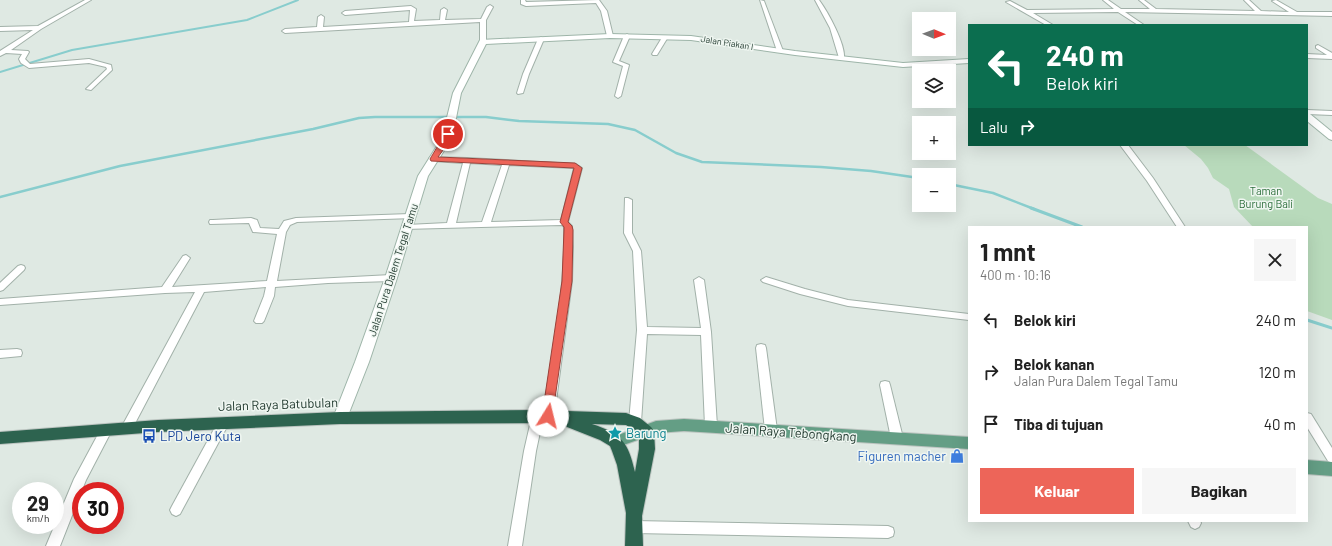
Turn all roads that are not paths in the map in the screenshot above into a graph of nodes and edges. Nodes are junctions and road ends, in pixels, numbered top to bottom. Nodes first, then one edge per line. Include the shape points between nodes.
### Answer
1 (89, 0) edge
2 (522, 0) edge
3 (817, 0) edge
4 (1105, 0) edge
5 (1141, 0) edge
6 (1246, 0) edge
7 (597, 1) edge
8 (762, 1) edge
9 (1274, 1) dead end
10 (1008, 2) dead end
11 (490, 7) dead end
12 (444, 10) dead end
13 (1119, 10) junction
14 (1154, 10) junction
15 (1167, 10) junction
16 (1026, 12) junction
17 (1260, 12) junction
18 (345, 13) dead end
19 (1296, 14) junction
20 (1332, 14) edge
21 (321, 17) dead end
22 (1179, 18) dead end
23 (483, 20) junction
24 (442, 22) junction
25 (411, 23) junction
26 (1048, 24) edge
27 (1140, 24) edge
28 (39, 28) junction
29 (320, 28) junction
30 (0, 29) edge
31 (8, 29) junction
32 (285, 31) dead end
33 (0, 33) edge
34 (610, 36) junction
35 (627, 36) junction
36 (665, 37) junction
37 (541, 39) junction
38 (483, 42) junction
39 (1318, 47) dead end
40 (6, 50) junction
41 (780, 51) junction
42 (0, 54) edge
43 (655, 54) dead end
44 (1308, 56) edge
45 (1332, 56) edge
46 (842, 58) junction
47 (968, 61) edge
48 (89, 89) dead end
49 (520, 93) dead end
50 (618, 96) dead end
51 (1308, 112) edge
52 (1332, 113) edge
53 (1308, 117) edge
54 (1332, 137) edge
55 (1125, 146) edge
56 (433, 159) junction
57 (467, 160) junction
58 (506, 163) junction
59 (628, 200) dead end
60 (409, 221) junction
61 (213, 222) dead end
62 (564, 222) junction
63 (486, 224) junction
64 (451, 225) junction
65 (1180, 226) edge
66 (282, 232) junction
67 (186, 258) dead end
68 (21, 268) dead end
69 (391, 278) junction
70 (699, 280) dead end
71 (766, 280) dead end
72 (270, 284) junction
73 (0, 288) edge
74 (201, 289) junction
75 (164, 290) junction
76 (0, 302) edge
77 (968, 317) edge
78 (259, 321) dead end
79 (642, 330) junction
80 (706, 332) junction
81 (762, 348) dead end
82 (17, 353) dead end
83 (0, 354) edge
84 (885, 385) dead end
85 (548, 416) junction
86 (340, 418) junction
87 (1308, 419) edge
88 (223, 423) junction
89 (641, 426) junction
90 (711, 426) junction
91 (127, 428) junction
92 (106, 430) junction
93 (771, 430) junction
94 (0, 438) edge
95 (897, 438) junction
96 (615, 442) junction
97 (968, 443) edge
98 (1332, 458) edge
99 (1308, 467) edge
100 (1332, 469) edge
101 (176, 510) dead end
102 (634, 521) junction
103 (888, 532) dead end
104 (53, 546) edge
105 (515, 546) edge
106 (634, 546) edge

1 - 28 street
2 - 7 street via 526,4
3 - 46 street via 826,12
4 - 13 street
5 - 14 street
6 - 17 street
7 - 34 street via 604,11
8 - 41 street
9 - 19 street
10 - 16 street
11 - 23 street
12 - 24 street
13 - 14 street
13 - 16 street
13 - 27 street
14 - 15 street
15 - 17 street
15 - 22 street
16 - 26 street
17 - 19 street
18 - 25 street via 411,8
19 - 20 street
21 - 29 street
23 - 24 street
23 - 38 street
24 - 25 street
25 - 29 street
28 - 31 street
28 - 40 street
29 - 32 street
30 - 31 street
31 - 33 street
34 - 35 street, Jalan Piakan I
34 - 37 street, Jalan Piakan I
35 - 36 street, Jalan Piakan I
35 - 50 street via 616,62 626,65
36 - 41 street, Jalan Piakan I via 696,38
36 - 43 street
37 - 38 street, Jalan Piakan I
37 - 49 street
38 - 56 street, Jalan Pura Dalem Tegal Tamu via 457,92 447,138
39 - 45 street
40 - 42 street
40 - 48 street via 26,52 22,59 27,64 89,61 109,66 110,69
41 - 46 street, Jalan Piakan I
44 - 45 street
46 - 47 street, Jalan Piakan I via 903,65
51 - 52 street
53 - 54 street
55 - 65 street
56 - 57 street
56 - 60 street, Jalan Pura Dalem Tegal Tamu via 423,176
57 - 58 street
57 - 64 street
58 - 62 street via 578,167
58 - 63 street
59 - 79 street via 628,234 637,251
60 - 64 street
60 - 66 street via 294,221 284,226
60 - 69 street, Jalan Pura Dalem Tegal Tamu
61 - 66 street via 251,220 256,230
62 - 63 street
62 - 85 street via 568,226 567,281
63 - 64 street
66 - 72 street
67 - 75 street
68 - 73 street
69 - 72 street
69 - 86 street, Jalan Pura Dalem Tegal Tamu
70 - 80 street
71 - 77 street via 848,303
72 - 74 street
72 - 78 street via 269,296
74 - 75 street
74 - 91 street
75 - 76 street
79 - 80 street
79 - 89 street
80 - 90 street
81 - 93 street
82 - 83 street
84 - 95 street
85 - 86 highway, Jalan Raya Batubulan
85 - 89 highway, Jalan Raya Batubulan via 626,419
85 - 96 highway, Jalan Raya Batubulan via 587,428
85 - 105 street via 530,451
86 - 88 highway, Jalan Raya Batubulan
87 - 98 street
88 - 91 highway, Jalan Raya Batubulan
88 - 101 street
89 - 90 main road, Jalan Raya Tebongkang
89 - 96 main road, Jalan Raya Tebongkang
89 - 102 highway via 647,449
90 - 93 main road, Jalan Raya Tebongkang
91 - 92 highway, Jalan Raya Batubulan
92 - 94 highway, Jalan Raya Batubulan
92 - 104 street via 80,478
93 - 95 main road, Jalan Raya Tebongkang
95 - 97 main road, Jalan Raya Tebongkang
96 - 102 highway via 621,454
99 - 100 main road
102 - 103 street
102 - 106 highway

